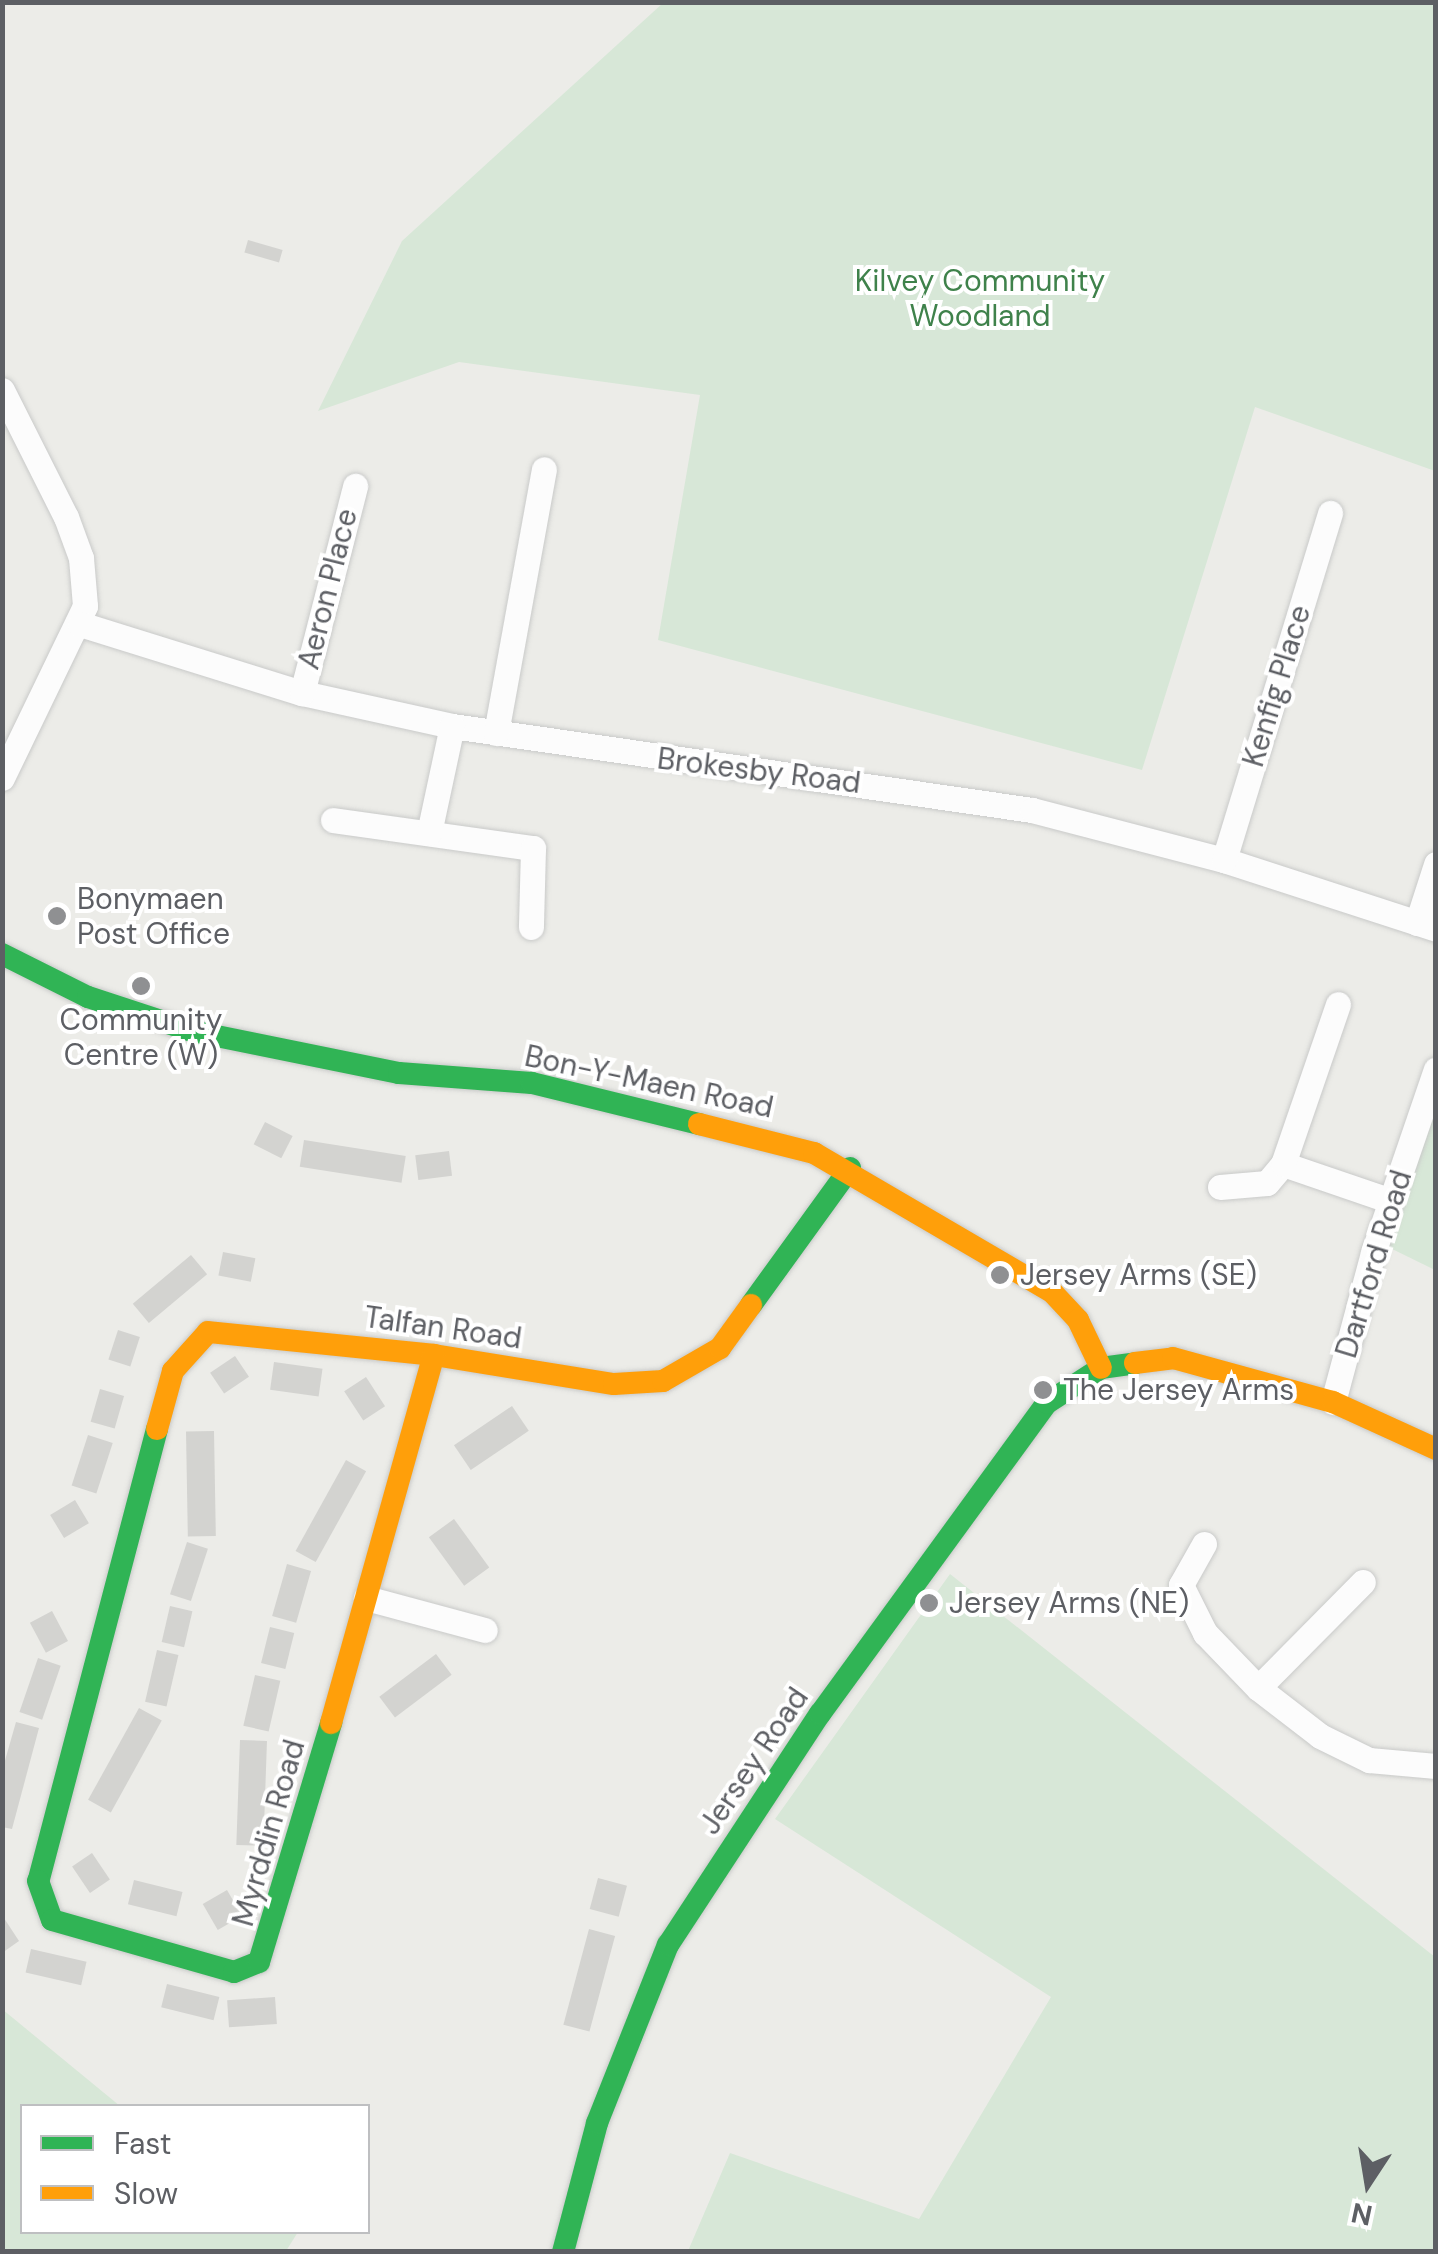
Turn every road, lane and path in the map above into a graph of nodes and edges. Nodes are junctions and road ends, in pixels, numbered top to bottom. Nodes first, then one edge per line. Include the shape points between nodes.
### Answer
1 (2, 390) edge
2 (544, 469) dead end
3 (355, 486) dead end
4 (1330, 513) dead end
5 (80, 624) junction
6 (302, 693) junction
7 (452, 726) junction
8 (496, 733) junction
9 (2, 778) edge
10 (333, 820) dead end
11 (429, 833) junction
12 (1224, 860) junction
13 (1436, 864) edge
14 (1426, 926) edge
15 (531, 927) dead end
16 (2, 954) edge
17 (1338, 1004) dead end
18 (1436, 1069) edge
19 (1282, 1164) junction
20 (850, 1168) junction
21 (1220, 1187) dead end
22 (1391, 1201) junction
23 (434, 1355) junction
24 (1101, 1368) junction
25 (1333, 1402) junction
26 (1436, 1450) edge
27 (1204, 1544) dead end
28 (1363, 1582) dead end
29 (111, 1592) joint
30 (366, 1598) junction
31 (485, 1630) dead end
32 (1258, 1688) junction
33 (1436, 1766) edge
34 (562, 2252) edge

1 - 5 street via 20,415 81,558
2 - 8 street
3 - 6 street, Aeron Place
4 - 12 street, Kenfig Place
5 - 6 street, Brokesby Road
5 - 9 street
6 - 7 street, Brokesby Road
7 - 8 street, Brokesby Road
7 - 11 street
8 - 12 street, Brokesby Road via 1032,810
10 - 11 street
11 - 15 street via 533,848
12 - 14 street, Brokesby Road
13 - 14 street
16 - 20 street, Bon-Y-Maen Road via 88,997 192,1031 399,1072 532,1083 777,1141
17 - 19 street
18 - 22 street, Dartford Road
19 - 21 street via 1267,1182
19 - 22 street
20 - 23 street, Talfan Road via 739,1325 684,1372 663,1381 614,1384
20 - 24 street, Bon-Y-Maen Road via 1052,1292 1078,1320
22 - 25 street, Dartford Road
23 - 29 street, Talfan Road via 208,1332 173,1372
23 - 30 street, Myrddin Road
24 - 25 street via 1173,1358
24 - 34 street, Jersey Road via 1066,1386 1024,1430 820,1714 668,1945 597,2123
25 - 26 street
27 - 32 street via 1181,1585 1205,1633
28 - 32 street
29 - 30 street, Myrddin Road via 39,1896 64,1928 234,1972 248,1970 269,1946
30 - 31 street
32 - 33 street via 1320,1736 1369,1760

